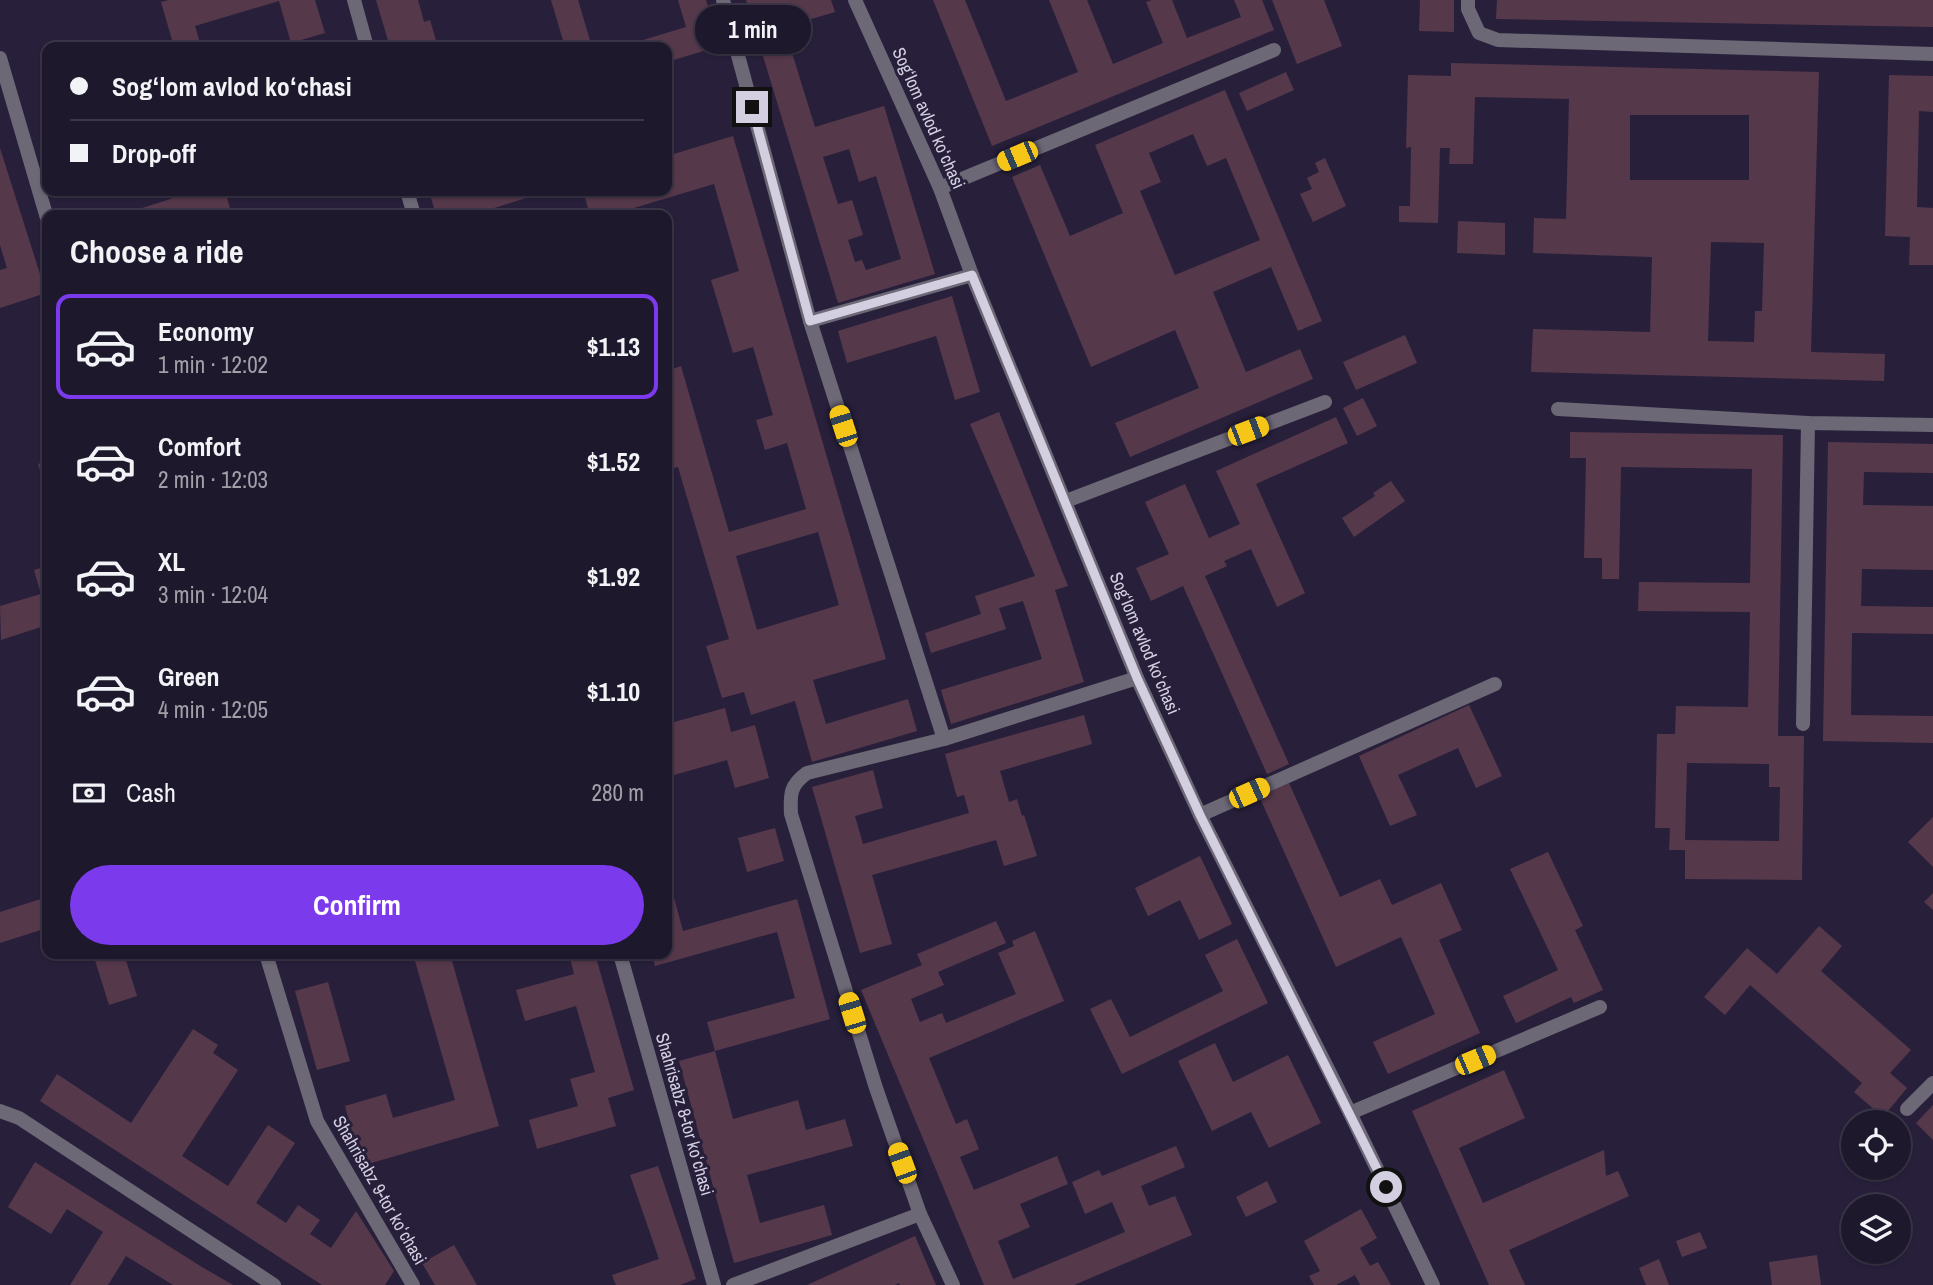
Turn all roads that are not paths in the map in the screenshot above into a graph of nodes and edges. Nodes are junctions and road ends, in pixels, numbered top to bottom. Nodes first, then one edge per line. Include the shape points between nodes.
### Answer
1 (354, 0) edge
2 (723, 0) edge
3 (855, 0) edge
4 (1468, 0) edge
5 (366, 42) edge
6 (1274, 50) dead end
7 (1933, 54) edge
8 (0, 58) edge
9 (940, 188) junction
10 (45, 210) edge
11 (972, 275) junction
12 (810, 321) junction
13 (1325, 402) dead end
14 (1558, 409) dead end
15 (1808, 423) junction
16 (1933, 425) edge
17 (1066, 501) junction
18 (1137, 678) junction
19 (1495, 684) dead end
20 (1803, 724) dead end
21 (944, 738) junction
22 (1200, 815) junction
23 (268, 959) edge
24 (621, 959) edge
25 (1600, 1007) dead end
26 (1933, 1083) edge
27 (1907, 1109) dead end
28 (0, 1111) edge
29 (1350, 1113) junction
30 (920, 1214) junction
31 (274, 1285) edge
32 (413, 1285) edge
33 (713, 1285) edge
34 (733, 1285) edge
35 (953, 1285) edge
36 (1433, 1285) edge

1 - 5 street
2 - 12 street
3 - 9 street, Sogʻlom avlod koʻchasi
4 - 7 street via 1479,33 1498,40
6 - 9 street
8 - 10 street
9 - 11 street, Sogʻlom avlod koʻchasi
11 - 12 street
11 - 17 street, Sogʻlom avlod koʻchasi
12 - 21 street
13 - 17 street
14 - 15 street
15 - 16 street
15 - 20 street
17 - 18 street, Sogʻlom avlod koʻchasi
18 - 21 street
18 - 22 street, Sogʻlom avlod koʻchasi
19 - 22 street
21 - 30 street via 807,773 797,780 790,795 791,814 867,1062
22 - 29 street, Sogʻlom avlod koʻchasi
23 - 32 street, Shahrisabz 9-tor koʻchasi via 317,1121
24 - 33 street, Shahrisabz 8-tor koʻchasi
25 - 29 street
26 - 27 street
28 - 31 street via 19,1118
29 - 36 street, Sogʻlom avlod koʻchasi
30 - 34 street
30 - 35 street

